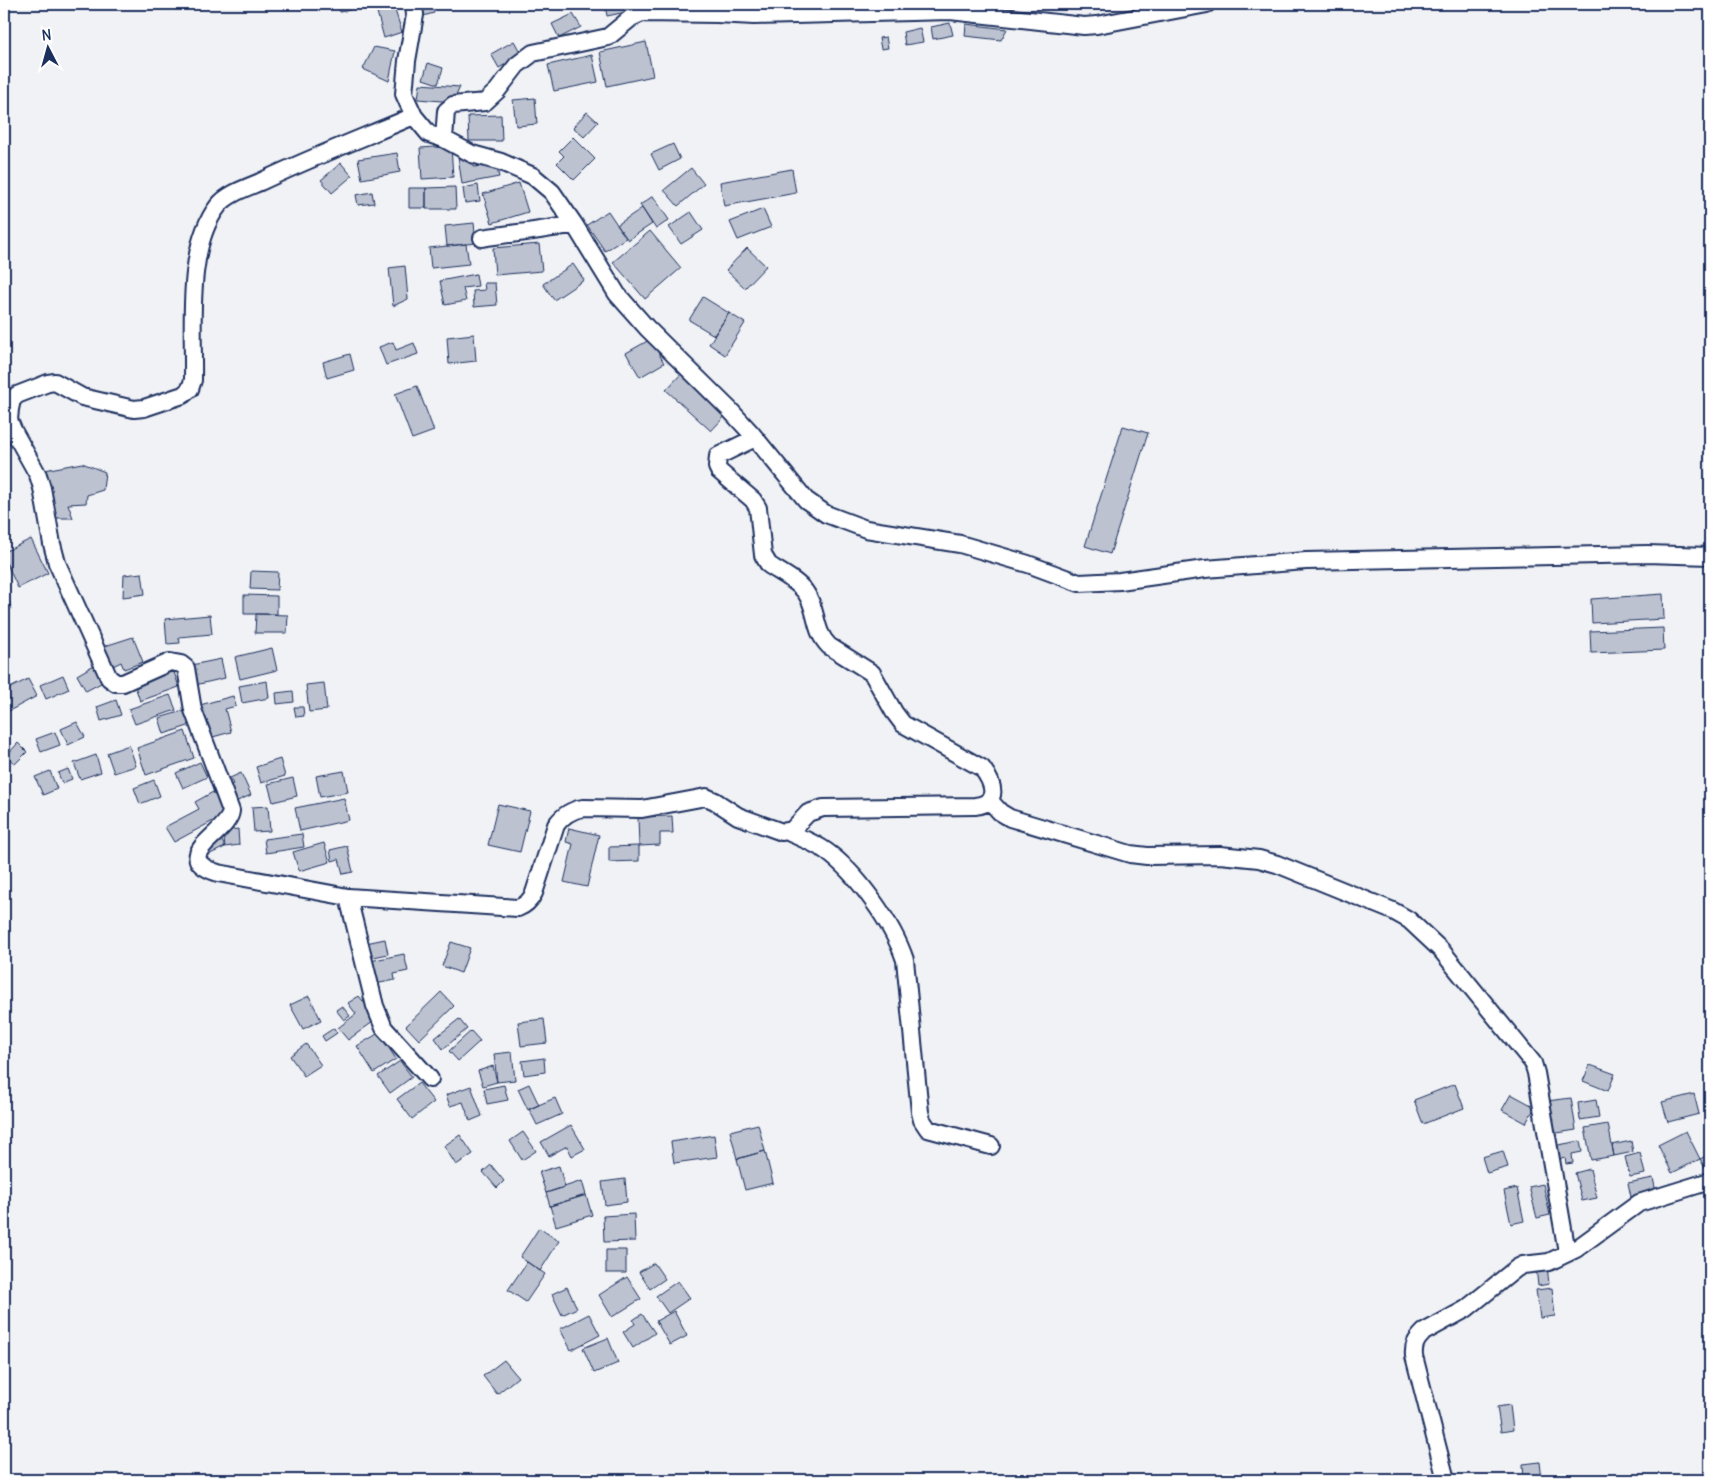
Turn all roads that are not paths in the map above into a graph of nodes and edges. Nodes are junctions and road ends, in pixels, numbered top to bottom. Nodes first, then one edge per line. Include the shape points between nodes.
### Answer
1 (414, 4) edge
2 (1207, 4) edge
3 (414, 116) junction
4 (444, 139) junction
5 (574, 224) junction
6 (482, 238) dead end
7 (755, 438) junction
8 (1710, 556) edge
9 (990, 801) junction
10 (788, 832) junction
11 (348, 897) junction
12 (430, 1079) dead end
13 (991, 1146) dead end
14 (1710, 1181) edge
15 (1567, 1252) junction
16 (1446, 1480) edge

1 - 3 street via 404,94
2 - 4 street via 1098,26 950,11 754,16 642,13 608,37 527,56 485,102 449,108
3 - 4 street via 428,134
3 - 11 street via 280,172 231,195 218,206 206,227 198,254 194,276 193,380 183,395 144,408 134,408 82,397 55,382 48,383 17,395 12,400 9,420 38,475 57,563 109,678 123,683 170,662 184,666 187,671 193,710 231,811 229,820 200,847 198,858 201,865 218,873
4 - 5 street via 472,154 533,176 552,192
5 - 6 street
5 - 7 street via 617,294
7 - 8 street via 806,500 826,514 866,529 960,544 1079,583 1306,561 1618,554
7 - 9 street via 718,456 717,467 758,508 763,555 769,566 798,584 806,593 824,640 872,673 903,724 982,768 992,786
9 - 10 street via 975,806 823,808 808,813
9 - 15 street via 1010,818 1130,854 1241,856 1277,864 1409,920 1441,950 1533,1063
10 - 11 street via 738,816 715,800 706,798 642,809 583,808 560,818 534,893 524,906 509,908
10 - 13 street via 824,850 844,866 892,928 899,942 905,960 922,1120 928,1129
11 - 12 street via 381,1022
14 - 15 street via 1639,1203 1585,1243
15 - 16 street via 1549,1262 1523,1265 1512,1271 1479,1300 1424,1332 1415,1342 1414,1356

